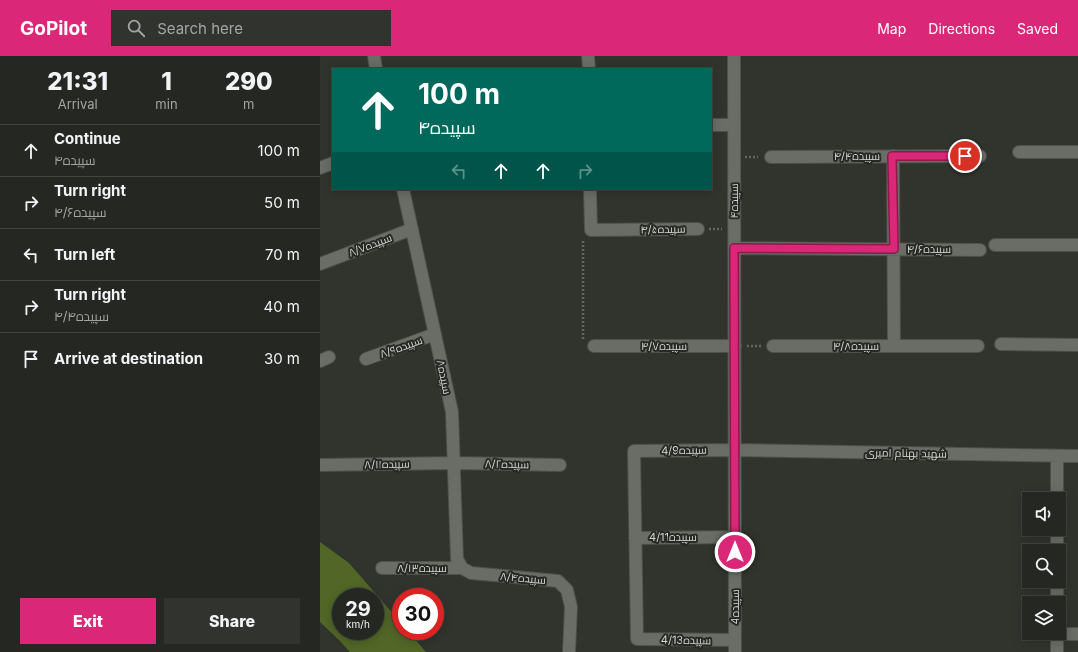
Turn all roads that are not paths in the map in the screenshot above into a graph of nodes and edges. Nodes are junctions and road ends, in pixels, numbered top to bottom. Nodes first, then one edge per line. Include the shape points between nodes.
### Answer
1 (374, 56) edge
2 (588, 56) edge
3 (734, 56) edge
4 (376, 68) edge
5 (589, 68) edge
6 (712, 125) edge
7 (734, 126) junction
8 (1019, 152) dead end
9 (1078, 152) edge
10 (892, 156) junction
11 (980, 156) dead end
12 (771, 157) road end
13 (332, 163) edge
14 (320, 168) edge
15 (403, 190) edge
16 (590, 190) edge
17 (412, 229) junction
18 (698, 229) road end
19 (995, 245) dead end
20 (1078, 245) edge
21 (734, 248) junction
22 (894, 249) junction
23 (980, 250) dead end
24 (324, 263) edge
25 (435, 334) junction
26 (1001, 344) dead end
27 (1078, 345) edge
28 (594, 346) road end
29 (735, 346) junction
30 (773, 346) road end
31 (894, 346) junction
32 (978, 346) dead end
33 (366, 359) dead end
34 (735, 450) junction
35 (1057, 456) junction
36 (1078, 456) edge
37 (454, 463) junction
38 (320, 465) edge
39 (560, 465) dead end
40 (1057, 492) edge
41 (735, 537) junction
42 (635, 538) junction
43 (382, 568) dead end
44 (462, 568) junction
45 (1066, 633) edge
46 (1078, 634) edge
47 (1057, 640) edge
48 (735, 646) edge
49 (569, 652) edge
50 (1057, 652) edge

1 - 4 street
2 - 5 street
3 - 7 street, سپیده۴
6 - 7 street
7 - 21 street, سپیده۴
8 - 9 street
10 - 11 street, سپیده۴/۴
10 - 12 street, سپیده۴/۴
10 - 22 street
13 - 14 street
15 - 17 street, سپیده۸
16 - 18 street, سپیده۴/۵ via 591,230
17 - 24 street, سپیده۸/۷
17 - 25 street, سپیده۸
19 - 20 street
21 - 22 street, سپیده۴/۶
21 - 29 street, سپیده۴
22 - 23 street, سپیده۴/۶
22 - 31 street
25 - 33 street, سپیده۸/۹
25 - 37 street, سپیده۸ via 452,412
26 - 27 street
28 - 29 street, سپیده۴/۷
29 - 34 street, 4سپیده
30 - 31 street, سپیده۴/۸
31 - 32 street, سپیده۴/۸
34 - 35 street, شهید بهنام امیری
34 - 41 street, 4سپیده
34 - 42 street, 4/9سپیده via 634,451
35 - 36 street, شهید بهنام امیری
35 - 40 street
37 - 38 street, سپیده۸/۱۱
37 - 39 street, سپیده۸/۲
37 - 44 street, سپیده۸ via 457,559
41 - 42 street, 4/11سپیده
41 - 48 street, 4سپیده
42 - 48 street, 4/13سپیده via 637,639
43 - 44 street, سپیده۸/۱۳
44 - 49 street, سپیده۸/۴ via 471,573 558,581 567,590 571,607
45 - 46 street
47 - 50 street

